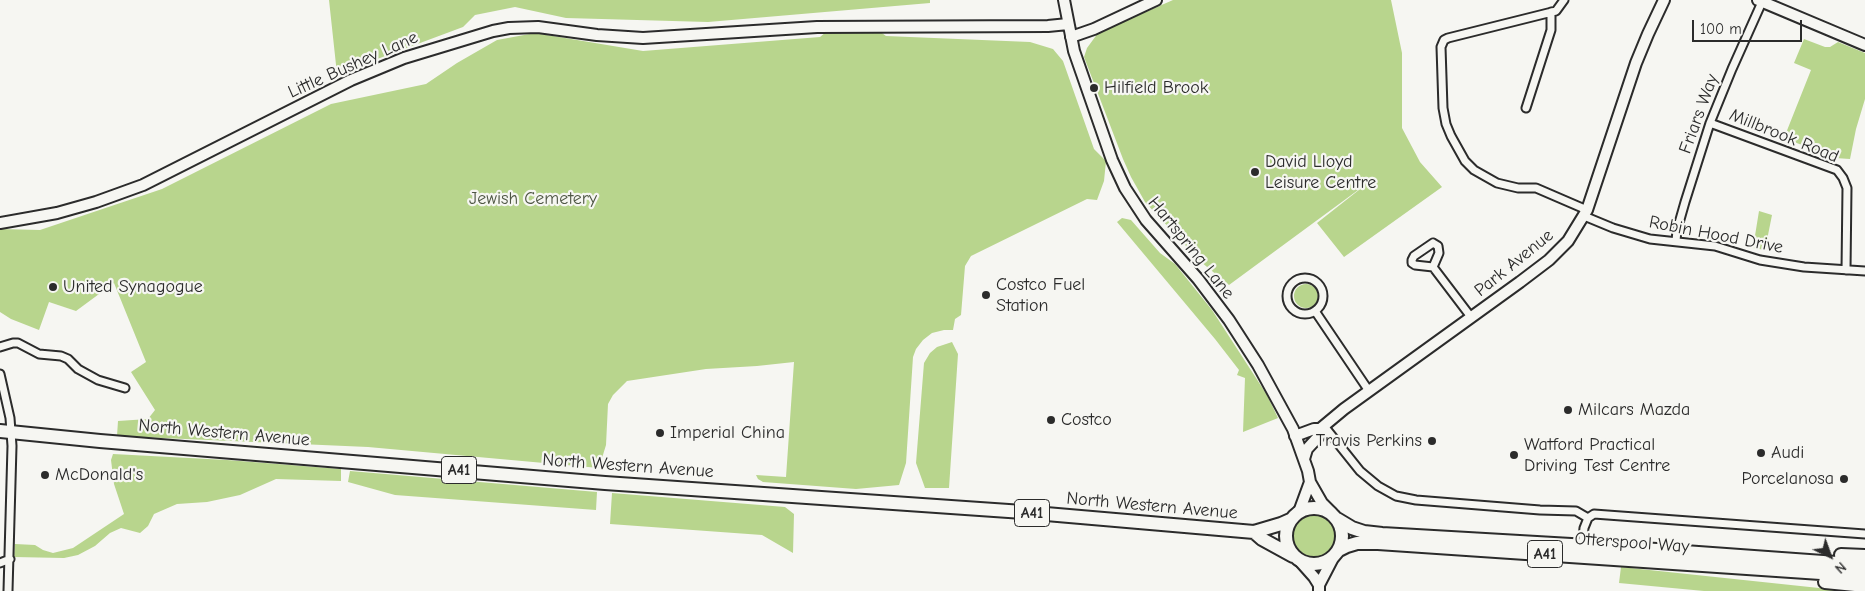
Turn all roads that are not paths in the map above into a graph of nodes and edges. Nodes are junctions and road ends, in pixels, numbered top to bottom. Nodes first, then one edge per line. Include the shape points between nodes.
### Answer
1 (1064, 0) edge
2 (1156, 0) edge
3 (1564, 0) edge
4 (1664, 0) edge
5 (1760, 1) edge
6 (1551, 12) junction
7 (1068, 24) junction
8 (1070, 37) junction
9 (1865, 45) edge
10 (1526, 108) dead end
11 (1710, 123) junction
12 (1586, 213) junction
13 (0, 223) edge
14 (1676, 241) junction
15 (1434, 267) dead end
16 (1846, 270) junction
17 (1865, 271) edge
18 (1315, 311) junction
19 (1471, 317) junction
20 (0, 347) edge
21 (0, 374) edge
22 (125, 388) dead end
23 (1369, 391) junction
24 (1322, 428) junction
25 (6, 431) edge
26 (1296, 436) junction
27 (1304, 459) junction
28 (1310, 482) junction
29 (1295, 516) junction
30 (1334, 516) junction
31 (1588, 518) junction
32 (1254, 532) junction
33 (1865, 534) edge
34 (1582, 546) junction
35 (1657, 550) junction
36 (1336, 554) junction
37 (1865, 556) edge
38 (1297, 558) junction
39 (10, 559) junction
40 (0, 563) edge
41 (1865, 565) edge
42 (1754, 569) junction
43 (1865, 576) edge
44 (1865, 586) edge
45 (1319, 588) edge
46 (8, 591) edge

1 - 7 street, Hartspring Lane
2 - 8 street
3 - 6 street
4 - 12 street, Park Avenue via 1636,63
5 - 9 street
5 - 11 street, Friars Way
6 - 10 street via 1551,30
6 - 12 street, Robin Hood Drive via 1444,40 1441,47 1443,108 1454,143 1465,161 1485,178 1514,187 1536,188
7 - 8 street, Hartspring Lane
7 - 13 street, Little Bushey Lane via 817,27 643,38 538,27 494,30 413,55 358,77 120,194 57,213
8 - 26 street, Hartspring Lane via 1124,188 1146,220 1198,279 1228,320 1258,365
11 - 14 street, Friars Way
11 - 16 street, Millbrook Road via 1837,170 1847,188
12 - 14 street, Robin Hood Drive via 1613,228 1650,239
12 - 19 street, Park Avenue via 1568,241 1549,260
14 - 16 street, Robin Hood Drive via 1715,246 1760,260
15 - 19 street
16 - 17 street, Robin Hood Drive
18 - 18 street via 1306,314 1291,307 1289,290 1297,281 1314,280 1322,289 1323,300
18 - 23 street
19 - 23 street, Park Avenue
20 - 22 street via 18,343 40,354 61,356 98,380
21 - 25 street via 10,418
23 - 24 street, Park Avenue
24 - 26 street, Park Avenue
24 - 27 street, Park Avenue
24 - 31 street, Otterspool Way via 1360,471 1396,496 1442,503 1576,511
25 - 32 highway, North Western Avenue / A41 via 605,483 1023,512
25 - 39 street
26 - 27 street, Hartspring Lane
27 - 28 street, Hartspring Lane
28 - 29 street
28 - 30 street, Hartspring Lane
29 - 30 highway via 1314,508 1321,508
29 - 32 highway, North Western Avenue / A41
29 - 38 highway via 1286,538
30 - 34 highway, Otterspool Way / A41 via 1364,532
30 - 36 highway via 1342,534
31 - 33 street, Otterspool Way via 1594,514
31 - 34 street, Otterspool Way
32 - 38 highway, North Western Avenue / A41
34 - 35 highway, Otterspool Way / A41
35 - 37 highway
35 - 41 highway, Otterspool Way / A41
36 - 38 highway via 1321,564 1305,563
36 - 42 highway, Otterspool Way / A41 via 1357,543 1378,543
36 - 45 street
38 - 45 street
39 - 40 street
39 - 46 street
42 - 43 highway, Otterspool Way / A41
42 - 44 highway

